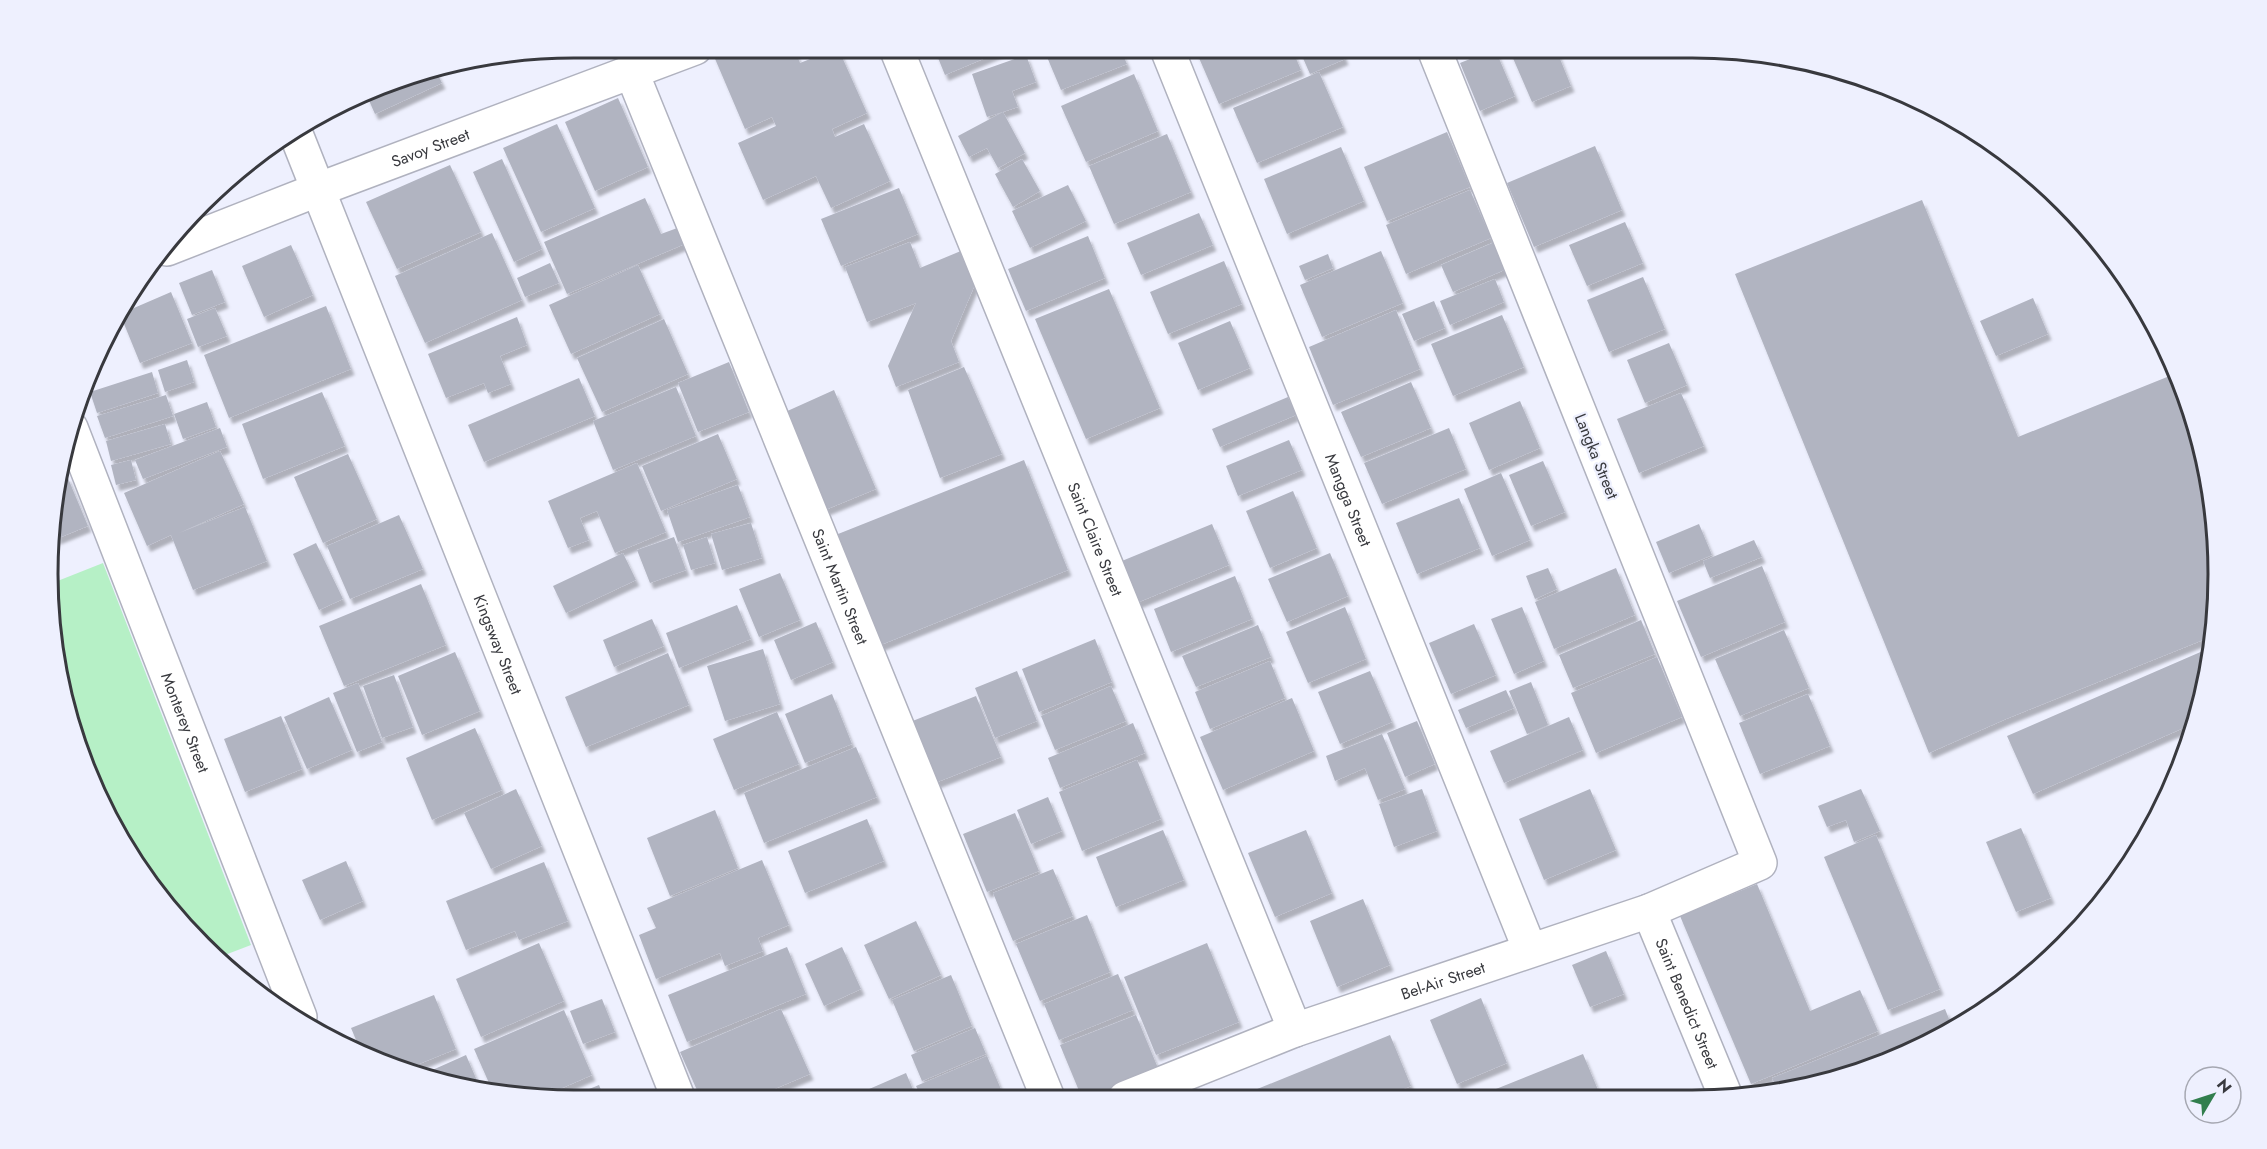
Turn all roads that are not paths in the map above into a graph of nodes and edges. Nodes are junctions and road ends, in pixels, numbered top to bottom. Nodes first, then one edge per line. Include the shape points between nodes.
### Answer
1 (670, 58) edge
2 (900, 58) edge
3 (1171, 58) edge
4 (1438, 58) edge
5 (632, 73) junction
6 (298, 139) edge
7 (317, 190) junction
8 (178, 245) edge
9 (76, 441) edge
10 (1760, 863) joint
11 (1649, 911) junction
12 (1530, 950) junction
13 (297, 1010) edge
14 (1295, 1029) junction
15 (1723, 1089) edge
16 (675, 1090) edge
17 (1045, 1090) edge
18 (1164, 1090) edge

1 - 5 street, Savoy Street
2 - 14 street, Saint Claire Street
3 - 12 street, Mangga Street
4 - 10 street, Langka Street
5 - 7 street, Savoy Street
5 - 17 street, Saint Martin Street
6 - 7 street, Kingsway Street
7 - 8 street, Savoy Street
7 - 16 street, Kingsway Street
9 - 13 street, Monterey Street
10 - 11 street, Bel-Air Street
11 - 12 street, Bel-Air Street
11 - 15 street, Saint Benedict Street
12 - 14 street, Bel-Air Street
14 - 18 street, Bel-Air Street

